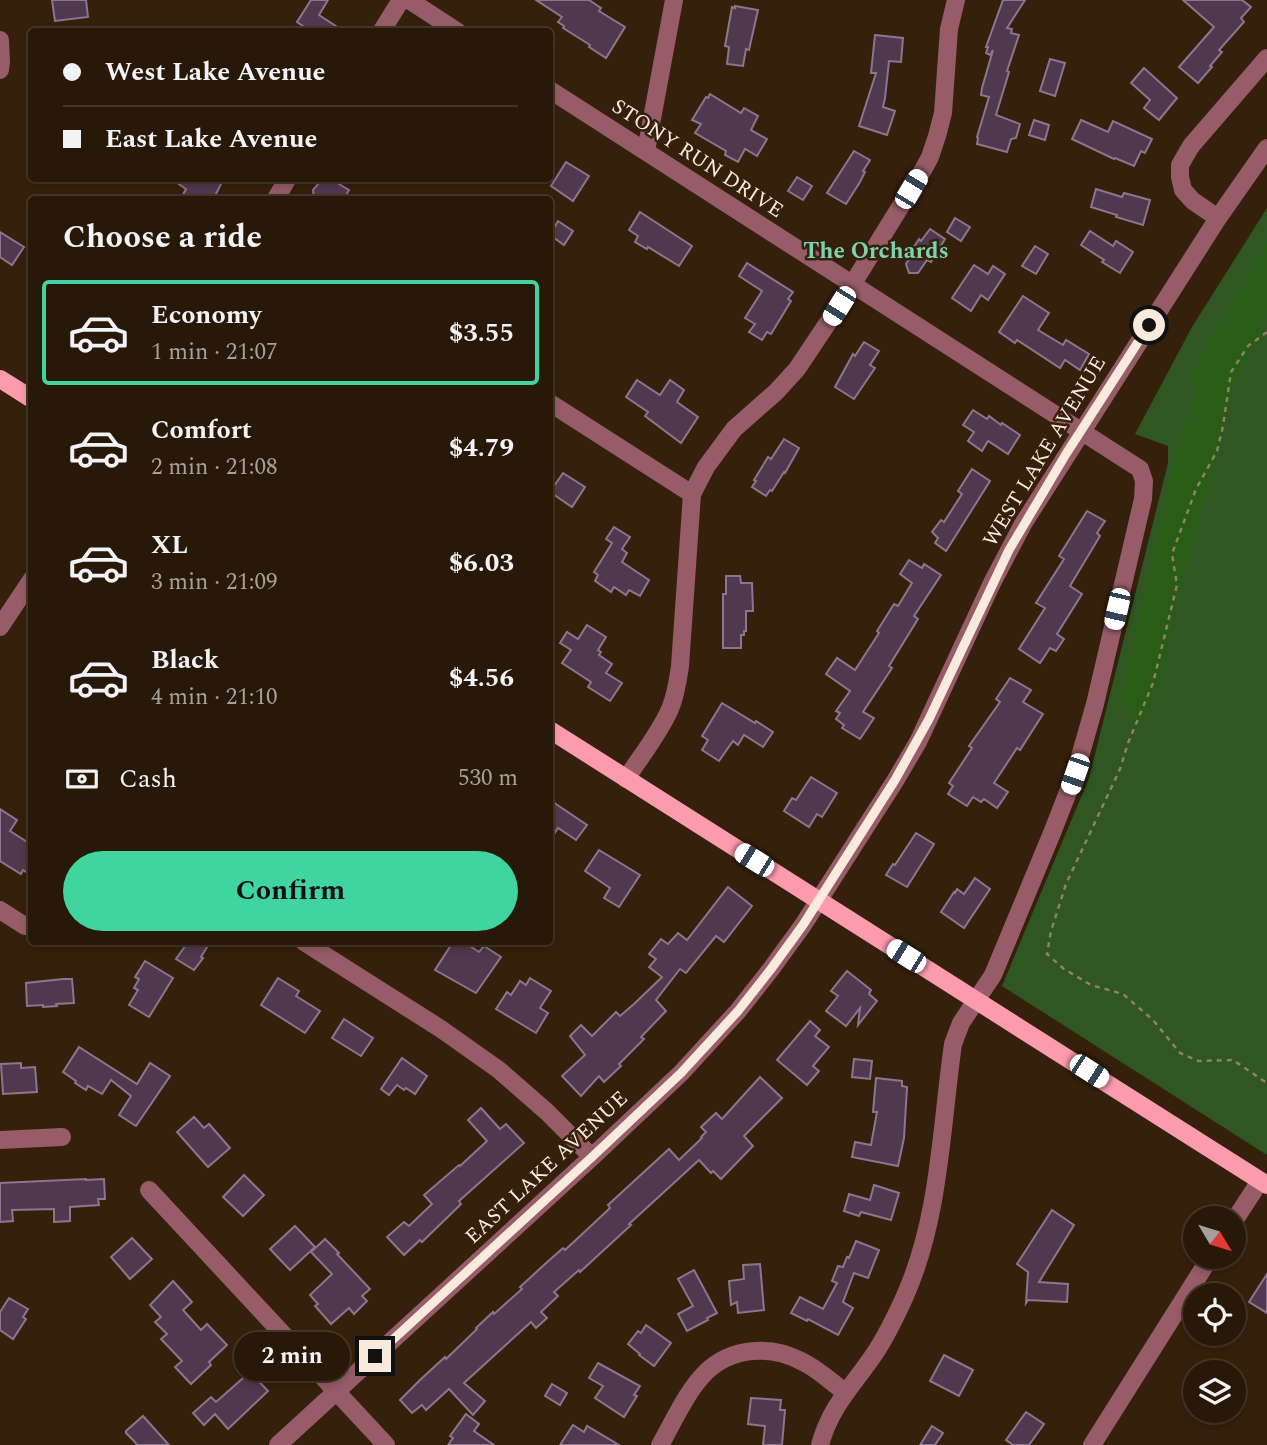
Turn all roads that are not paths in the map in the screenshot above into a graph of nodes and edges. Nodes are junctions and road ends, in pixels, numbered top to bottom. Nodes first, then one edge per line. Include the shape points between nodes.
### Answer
1 (401, 0) edge
2 (408, 0) edge
3 (674, 0) edge
4 (956, 0) edge
5 (384, 28) edge
6 (452, 28) edge
7 (0, 40) edge
8 (1267, 58) edge
9 (0, 70) edge
10 (553, 92) edge
11 (1267, 148) edge
12 (646, 151) junction
13 (1217, 218) junction
14 (852, 284) junction
15 (0, 379) edge
16 (28, 396) edge
17 (553, 405) edge
18 (1081, 431) junction
19 (692, 495) junction
20 (28, 585) edge
21 (0, 627) edge
22 (553, 732) edge
23 (626, 779) junction
24 (818, 900) junction
25 (0, 910) edge
26 (25, 926) dead end
27 (309, 945) edge
28 (976, 1000) junction
29 (62, 1137) dead end
30 (0, 1140) edge
31 (592, 1157) junction
32 (1263, 1183) edge
33 (149, 1190) dead end
34 (1245, 1206) edge
35 (1203, 1269) edge
36 (335, 1392) junction
37 (845, 1392) junction
38 (278, 1445) edge
39 (386, 1445) edge
40 (660, 1445) edge
41 (820, 1445) edge
42 (1092, 1445) edge

1 - 5 street
2 - 6 street
3 - 12 street
4 - 14 street via 949,29 943,113 930,157
7 - 9 street
8 - 13 street via 1180,165 1183,190
10 - 12 street, STONY RUN DRIVE
11 - 13 street, WEST LAKE AVENUE
12 - 14 street, STONY RUN DRIVE
13 - 18 street, WEST LAKE AVENUE
14 - 18 street, STONY RUN DRIVE
14 - 19 street via 797,369 734,429
15 - 16 main road
17 - 19 street
18 - 24 street, WEST LAKE AVENUE via 1009,550 918,741
18 - 28 street, STONY RUN DRIVE via 1140,469 1144,481 1140,512 1075,774 993,975
19 - 23 street via 676,688 670,708
20 - 21 street
22 - 23 main road
23 - 24 main road
24 - 28 main road
24 - 31 street, EAST LAKE AVENUE via 738,1011 681,1073
25 - 26 street
27 - 31 street via 499,1070
28 - 32 main road
28 - 37 street via 953,1044 936,1190 920,1254 891,1326
29 - 30 street
31 - 36 street, EAST LAKE AVENUE
32 - 34 street
33 - 36 street
35 - 42 street
36 - 38 street, EAST LAKE AVENUE
36 - 39 street
37 - 40 street via 803,1361 766,1350 746,1352 707,1371
37 - 41 street

